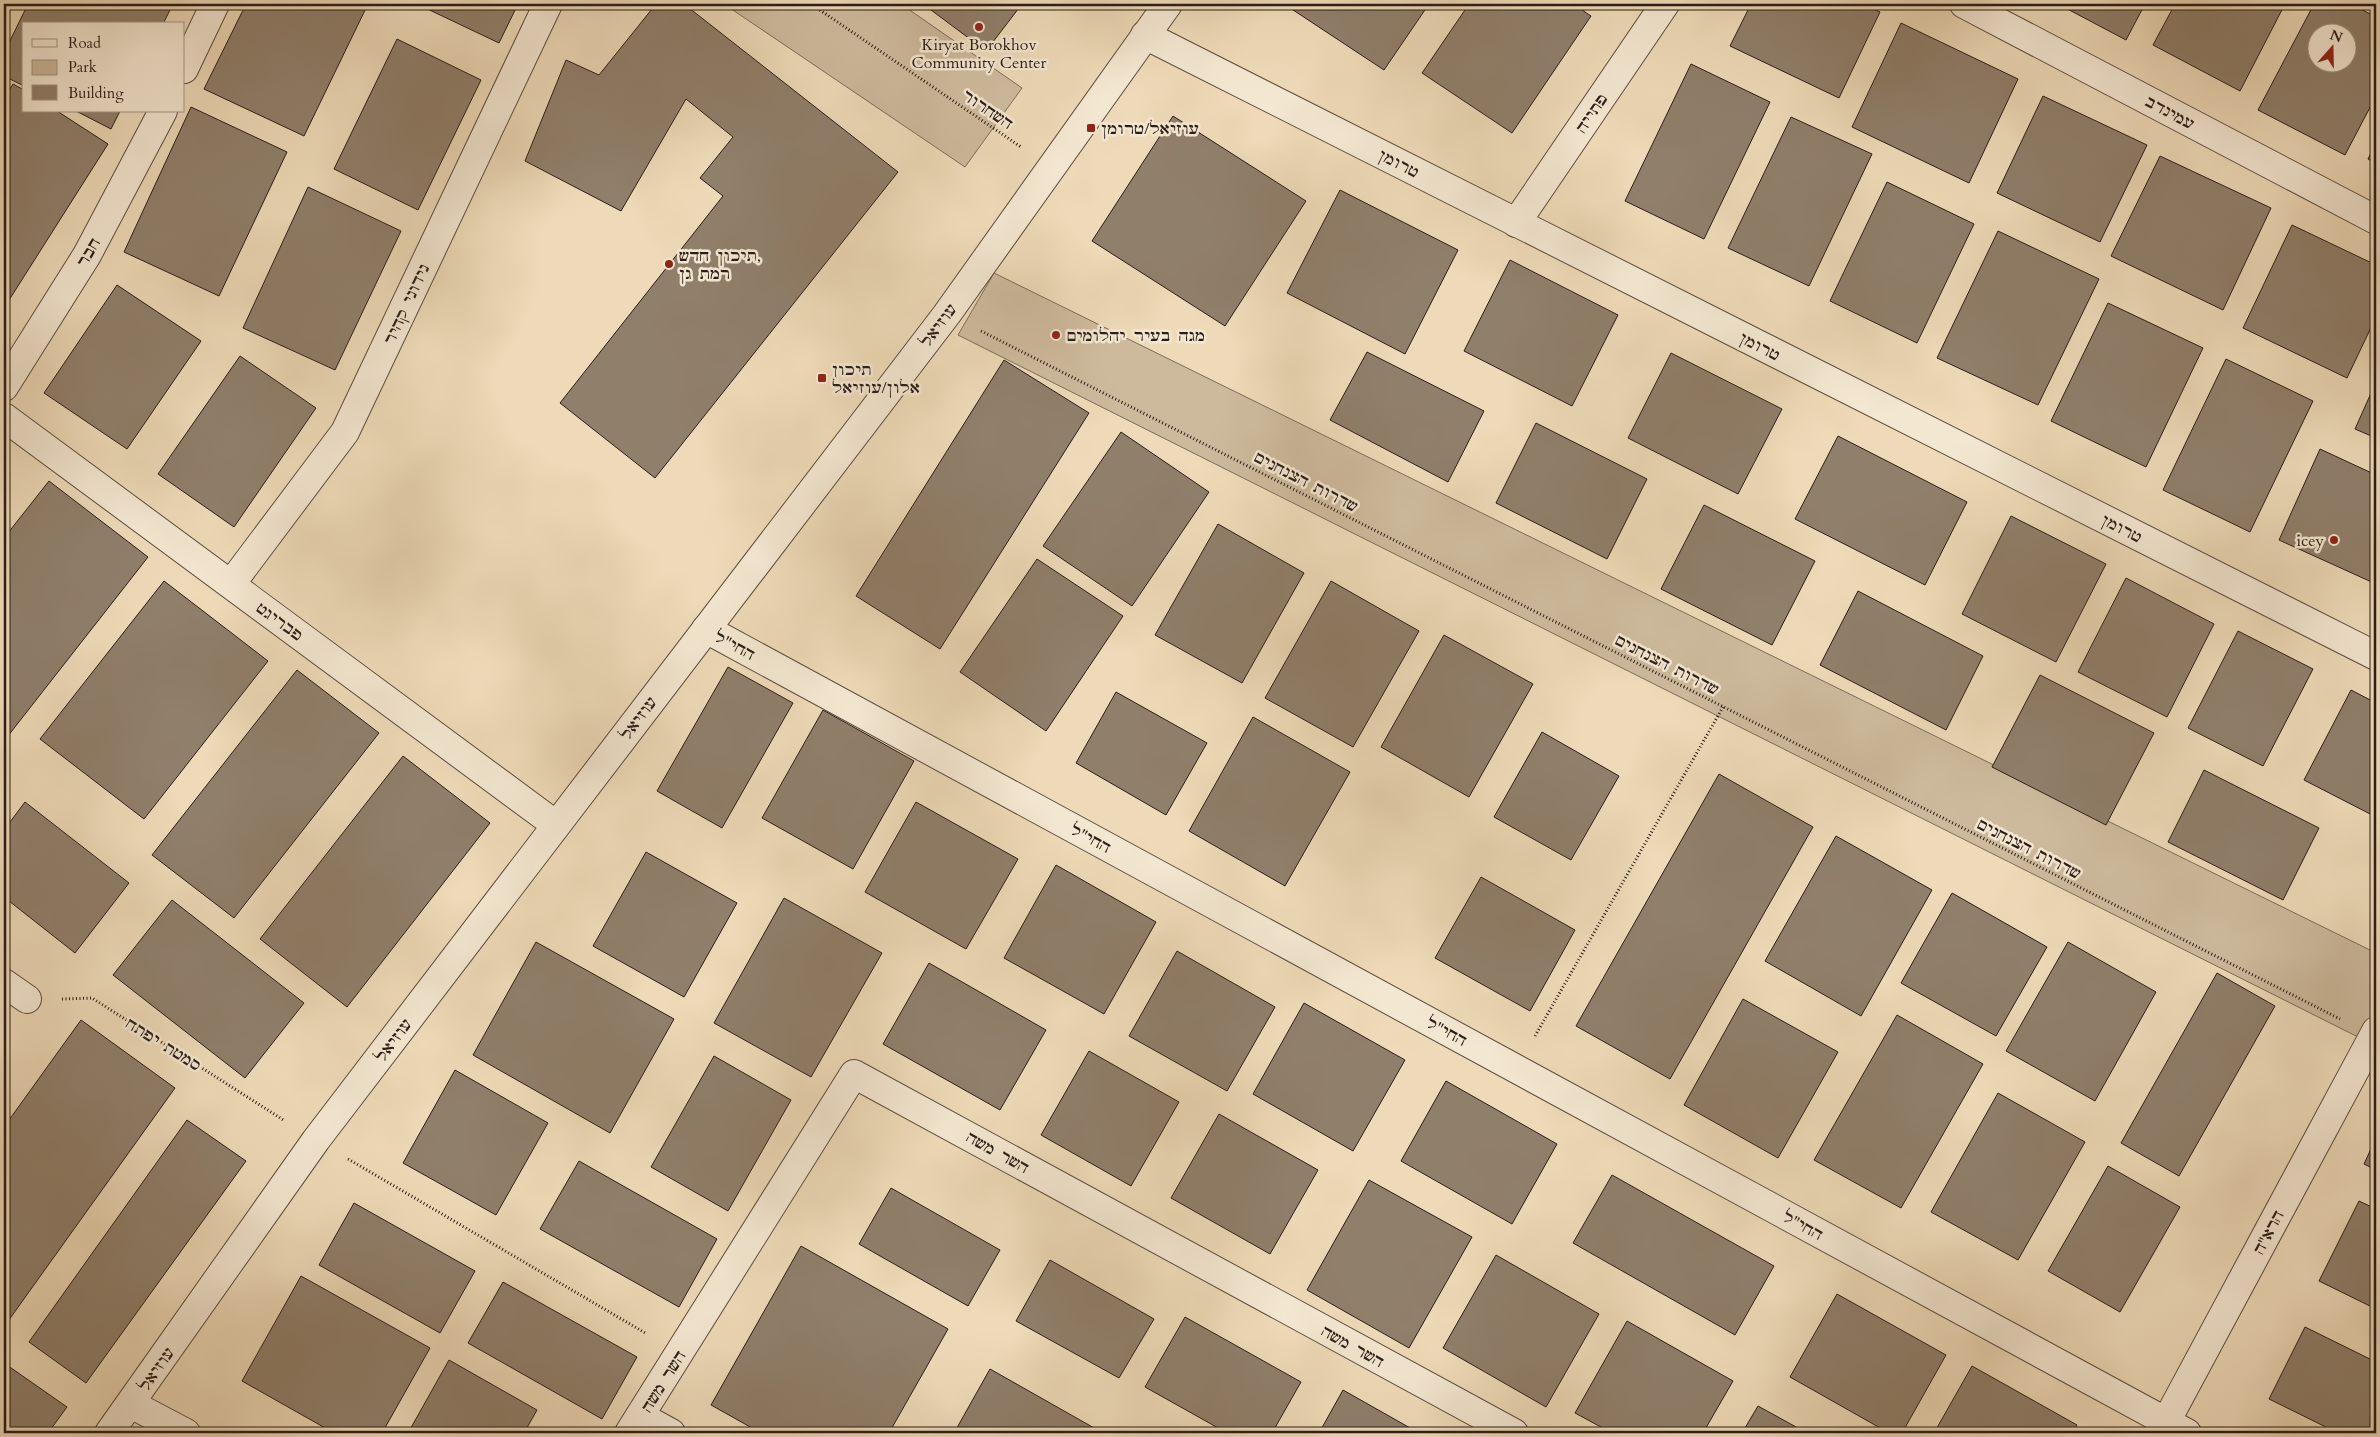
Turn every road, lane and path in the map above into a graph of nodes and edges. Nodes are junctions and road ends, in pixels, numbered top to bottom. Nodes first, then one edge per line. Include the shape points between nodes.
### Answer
1 (215, 4) edge
2 (548, 4) edge
3 (811, 4) edge
4 (1168, 4) edge
5 (1666, 4) edge
6 (1964, 4) edge
7 (1145, 35) junction
8 (185, 67) edge
9 (163, 112) edge
10 (1052, 168) junction
11 (2376, 220) edge
12 (1516, 222) junction
13 (947, 314) junction
14 (4, 387) edge
15 (4, 417) edge
16 (231, 584) junction
17 (706, 629) junction
18 (2376, 656) edge
19 (1723, 707) junction
20 (556, 825) junction
21 (4, 983) edge
22 (27, 999) joint
23 (2375, 1034) edge
24 (1516, 1069) junction
25 (316, 1140) junction
26 (680, 1353) junction
27 (132, 1404) junction
28 (634, 1425) edge
29 (2171, 1430) edge
30 (109, 1433) edge
31 (186, 1433) edge
32 (671, 1433) edge
33 (1514, 1433) edge

1 - 8 street
2 - 16 street, נידוני קהיר via 345,432
3 - 10 path, השחרור
4 - 7 street, עוזיאל
5 - 12 street, פתייה
6 - 11 street, עמינדב
7 - 10 street, עוזיאל
7 - 12 street, טרומן
9 - 14 street, חבר via 87,255
10 - 13 street, עוזיאל
12 - 18 street, טרומן
13 - 17 street, עוזיאל
13 - 19 path, שדרות הצנחנים
15 - 16 street, פבריגט
16 - 20 street, פבריגט
17 - 20 street, עוזיאל
17 - 24 street, החי"ל
19 - 23 path, שדרות הצנחנים
19 - 24 path
20 - 25 street, עוזיאל
21 - 22 street
22 - 25 path, סמטת יפתח via 92,998
23 - 29 street, הרא"ה
24 - 29 street, החי"ל
25 - 26 path, סמטת יפתח
25 - 27 street, עוזיאל
26 - 28 street, השר משה
26 - 33 street, השר משה via 854,1074
27 - 30 street, עוזיאל
27 - 31 street
28 - 32 street

